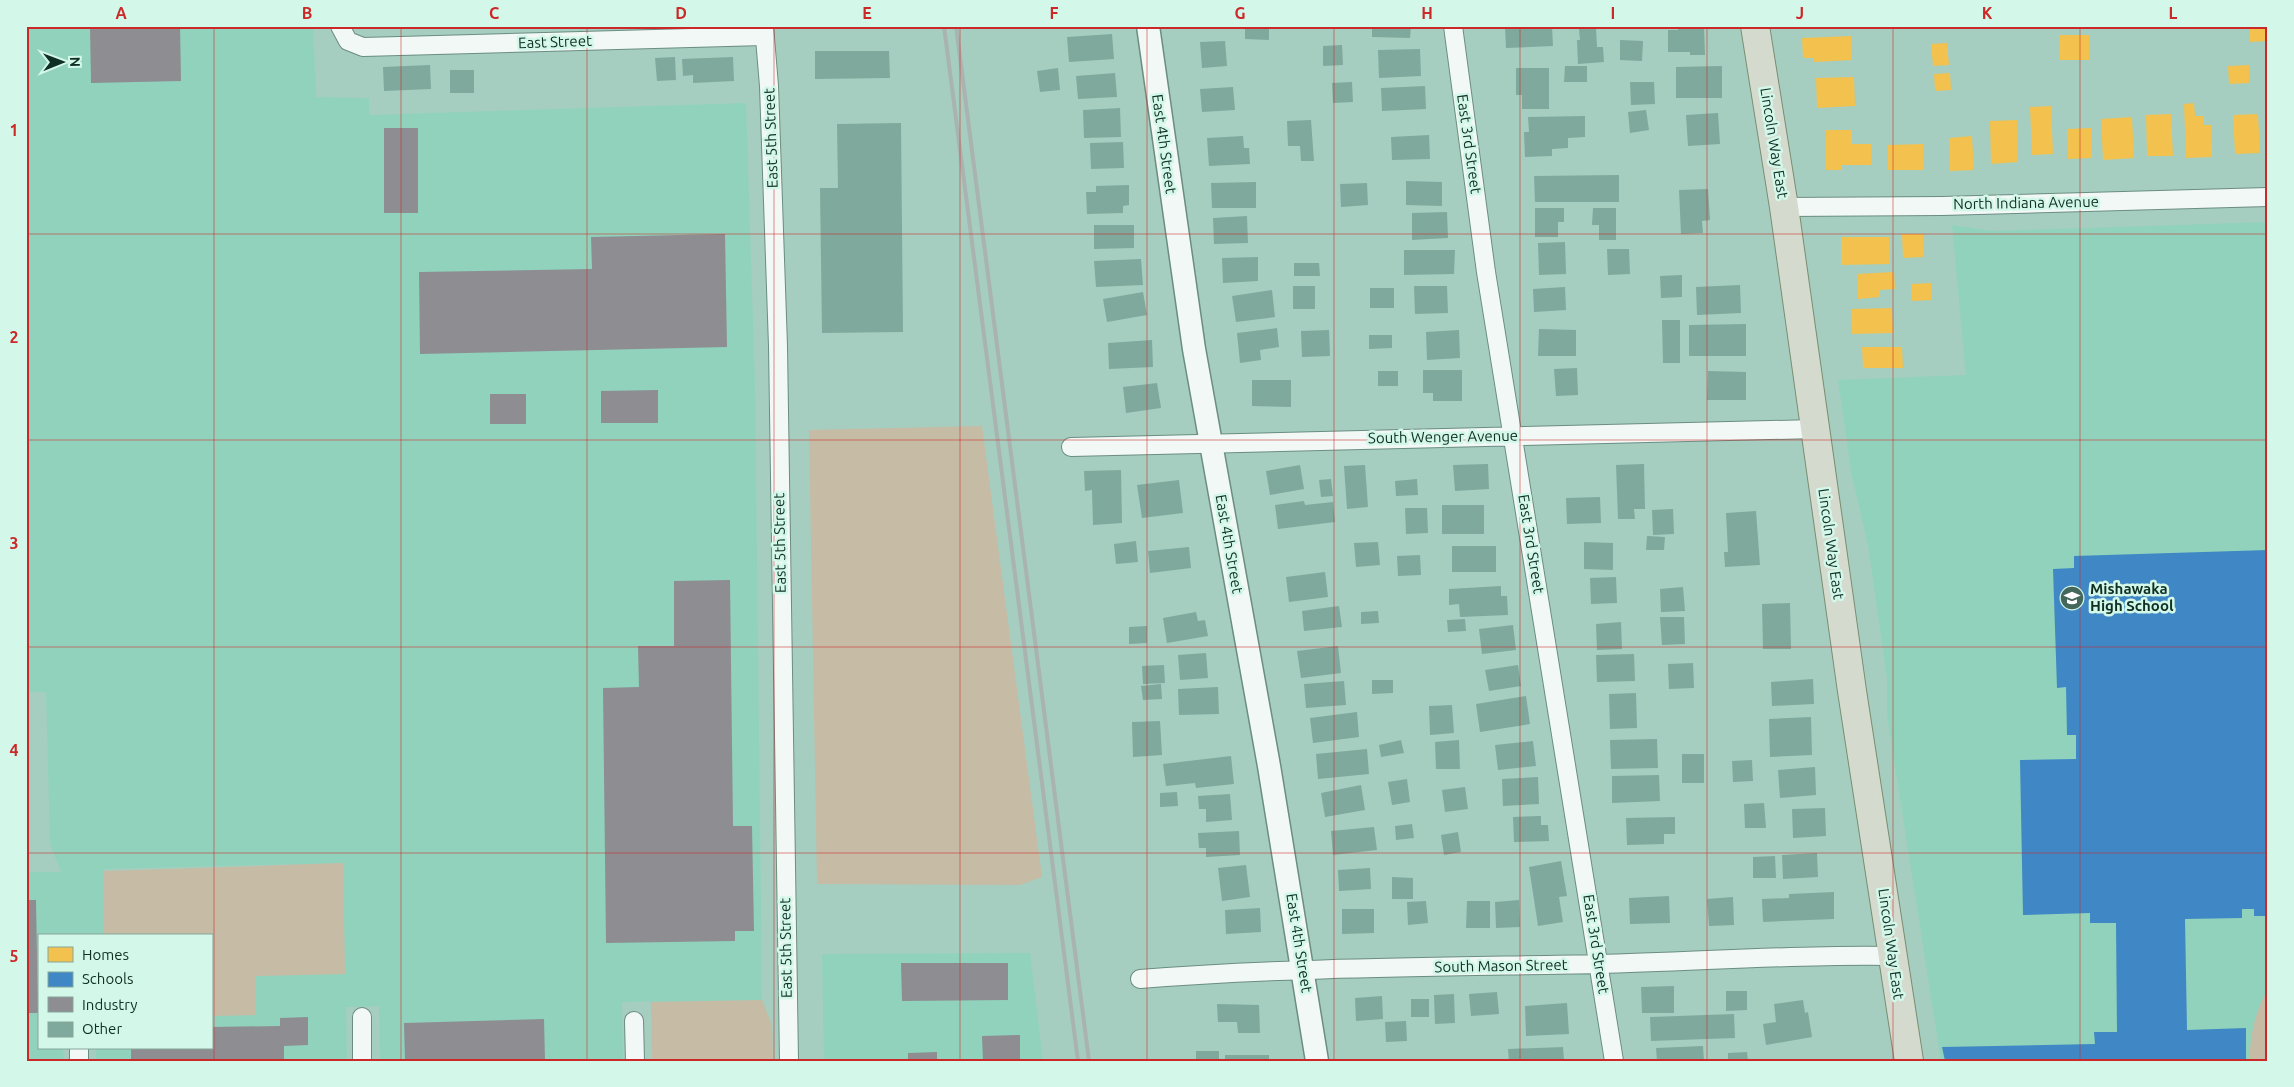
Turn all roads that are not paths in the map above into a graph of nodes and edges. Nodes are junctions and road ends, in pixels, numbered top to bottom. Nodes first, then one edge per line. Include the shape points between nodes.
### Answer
1 (1148, 26) edge
2 (1453, 26) edge
3 (1755, 26) edge
4 (764, 31) edge
5 (344, 34) edge
6 (2268, 197) edge
7 (1784, 207) junction
8 (1815, 429) junction
9 (1513, 436) junction
10 (1211, 443) junction
11 (1071, 447) dead end
12 (1892, 956) junction
13 (1599, 964) junction
14 (1303, 971) junction
15 (1140, 978) dead end
16 (362, 1017) dead end
17 (634, 1021) dead end
18 (362, 1061) edge
19 (635, 1061) edge
20 (789, 1061) edge
21 (1317, 1061) edge
22 (1614, 1061) edge
23 (1908, 1061) edge

1 - 10 street, East 4th Street via 1192,340
2 - 9 street, East 3rd Street via 1486,272
3 - 7 main road, Lincoln Way East
4 - 5 street, East Street via 363,47
4 - 20 street, East 5th Street via 769,86 778,346
6 - 7 street, North Indiana Avenue
7 - 8 main road, Lincoln Way East
8 - 9 street, South Wenger Avenue
8 - 12 main road, Lincoln Way East
9 - 10 street, South Wenger Avenue
9 - 13 street, East 3rd Street
10 - 11 street, South Wenger Avenue
10 - 14 street, East 4th Street via 1270,766
12 - 13 street, South Mason Street via 1742,957
12 - 23 main road, Lincoln Way East
13 - 14 street, South Mason Street
13 - 22 street, East 3rd Street
14 - 15 street, South Mason Street
14 - 21 street, East 4th Street
16 - 18 street
17 - 19 street

